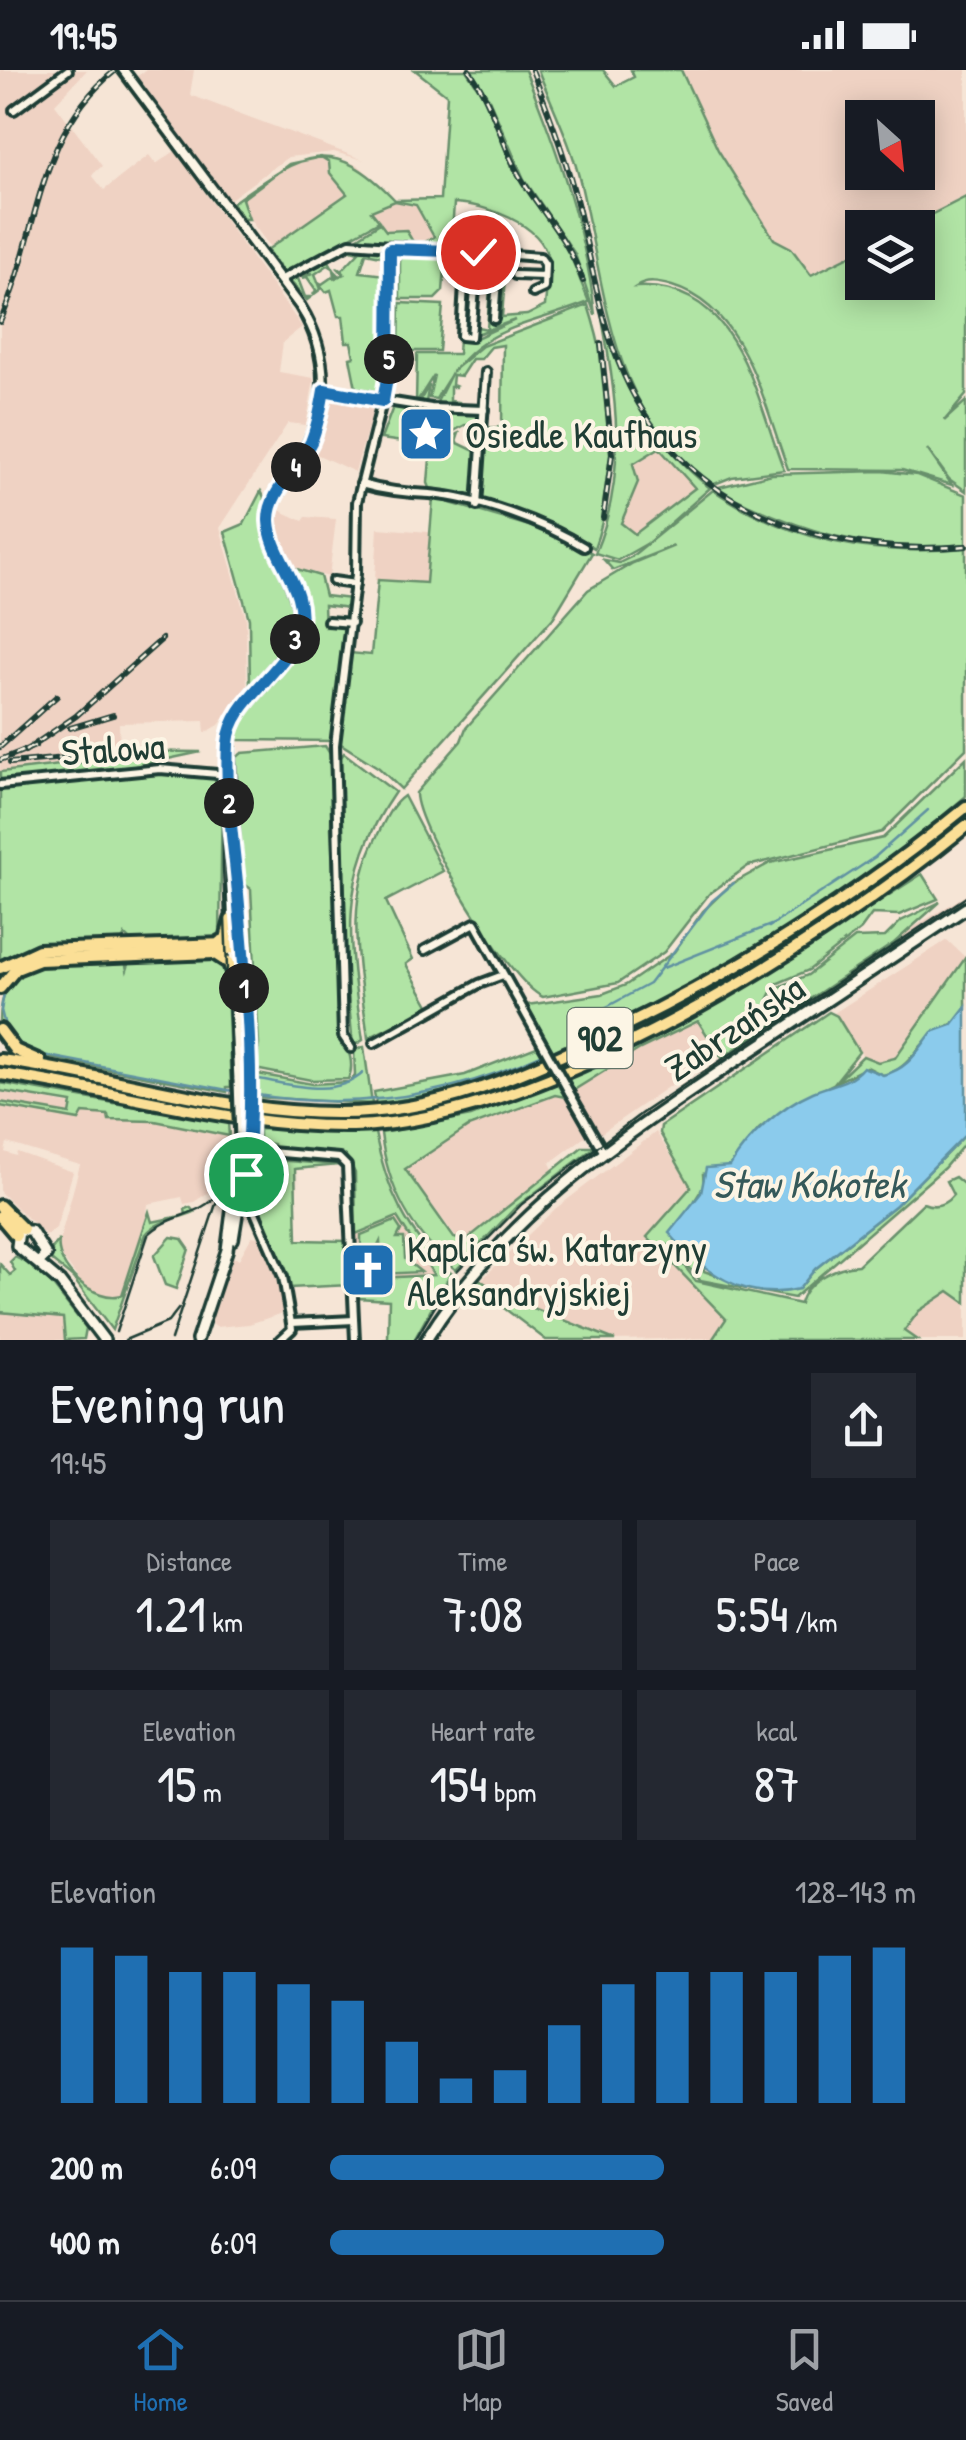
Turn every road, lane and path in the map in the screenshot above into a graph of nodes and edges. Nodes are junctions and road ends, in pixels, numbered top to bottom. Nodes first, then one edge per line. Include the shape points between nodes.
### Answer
1 (68, 70) edge
2 (123, 70) edge
3 (14, 110) dead end
4 (390, 249) junction
5 (466, 252) junction
6 (478, 252) junction
7 (499, 254) junction
8 (515, 275) dead end
9 (544, 276) junction
10 (280, 280) junction
11 (532, 293) dead end
12 (494, 319) dead end
13 (486, 372) dead end
14 (324, 390) junction
15 (383, 401) junction
16 (484, 410) junction
17 (361, 484) junction
18 (477, 506) junction
19 (584, 546) dead end
20 (332, 581) dead end
21 (355, 584) junction
22 (328, 620) dead end
23 (352, 623) junction
24 (229, 775) junction
25 (0, 784) edge
26 (966, 807) edge
27 (966, 828) edge
28 (230, 843) junction
29 (966, 908) edge
30 (231, 920) junction
31 (238, 942) junction
32 (214, 949) junction
33 (425, 950) dead end
34 (244, 966) joint
35 (0, 968) edge
36 (504, 975) junction
37 (234, 980) junction
38 (0, 988) edge
39 (0, 1030) edge
40 (374, 1043) dead end
41 (352, 1048) dead end
42 (0, 1060) edge
43 (79, 1073) junction
44 (0, 1078) edge
45 (244, 1081) junction
46 (245, 1145) junction
47 (604, 1153) junction
48 (244, 1187) junction
49 (0, 1206) edge
50 (0, 1216) edge
51 (19, 1232) junction
52 (227, 1250) junction
53 (42, 1260) junction
54 (354, 1320) junction
55 (292, 1323) junction
56 (102, 1335) edge
57 (114, 1340) edge
58 (193, 1340) edge
59 (280, 1340) edge
60 (355, 1340) edge
61 (426, 1340) edge

1 - 3 street
2 - 10 street
4 - 5 street
4 - 10 street via 346,244
4 - 15 street
5 - 6 street
5 - 6 street via 461,336 472,337
6 - 7 street
7 - 9 street via 540,257
7 - 12 street
8 - 9 street
9 - 11 street via 542,292
10 - 14 street via 315,333
13 - 16 street
14 - 15 street
14 - 24 street via 310,444 270,514 298,598 298,632 233,724
15 - 16 street
15 - 17 street
16 - 18 street
17 - 18 street
17 - 21 street
18 - 19 street via 559,531
20 - 21 street
21 - 23 street
22 - 23 street
23 - 41 street via 334,780 343,1036
24 - 25 street, Stalowa via 160,769
24 - 28 street
26 - 43 main road, 902 via 857,890 733,968 528,1072 458,1098 310,1113
27 - 44 main road, 902 via 739,982 542,1080 468,1108 398,1123 310,1125
28 - 30 street
28 - 31 street
29 - 47 main road, Zabrzańska
30 - 31 street
30 - 32 main road via 226,939
31 - 32 main road
31 - 34 main road
31 - 37 street
32 - 35 main road via 38,950
32 - 37 main road via 229,963
32 - 38 main road via 38,960 16,969
33 - 36 street via 474,923
34 - 45 main road
36 - 40 street
36 - 47 street, bridge
37 - 45 main road
39 - 43 main road via 15,1050
42 - 43 main road, 902
45 - 46 main road, bridge
46 - 48 main road
46 - 52 main road
46 - 54 street via 339,1158 348,1166
47 - 61 main road, Zabrzańska via 498,1243
48 - 52 main road
48 - 55 street via 283,1277
49 - 51 main road
50 - 51 main road
51 - 53 main road via 17,1246 28,1258
51 - 53 main road via 30,1231 44,1246
52 - 58 main road
53 - 56 main road
54 - 55 street
54 - 60 street
55 - 59 street
56 - 57 main road

